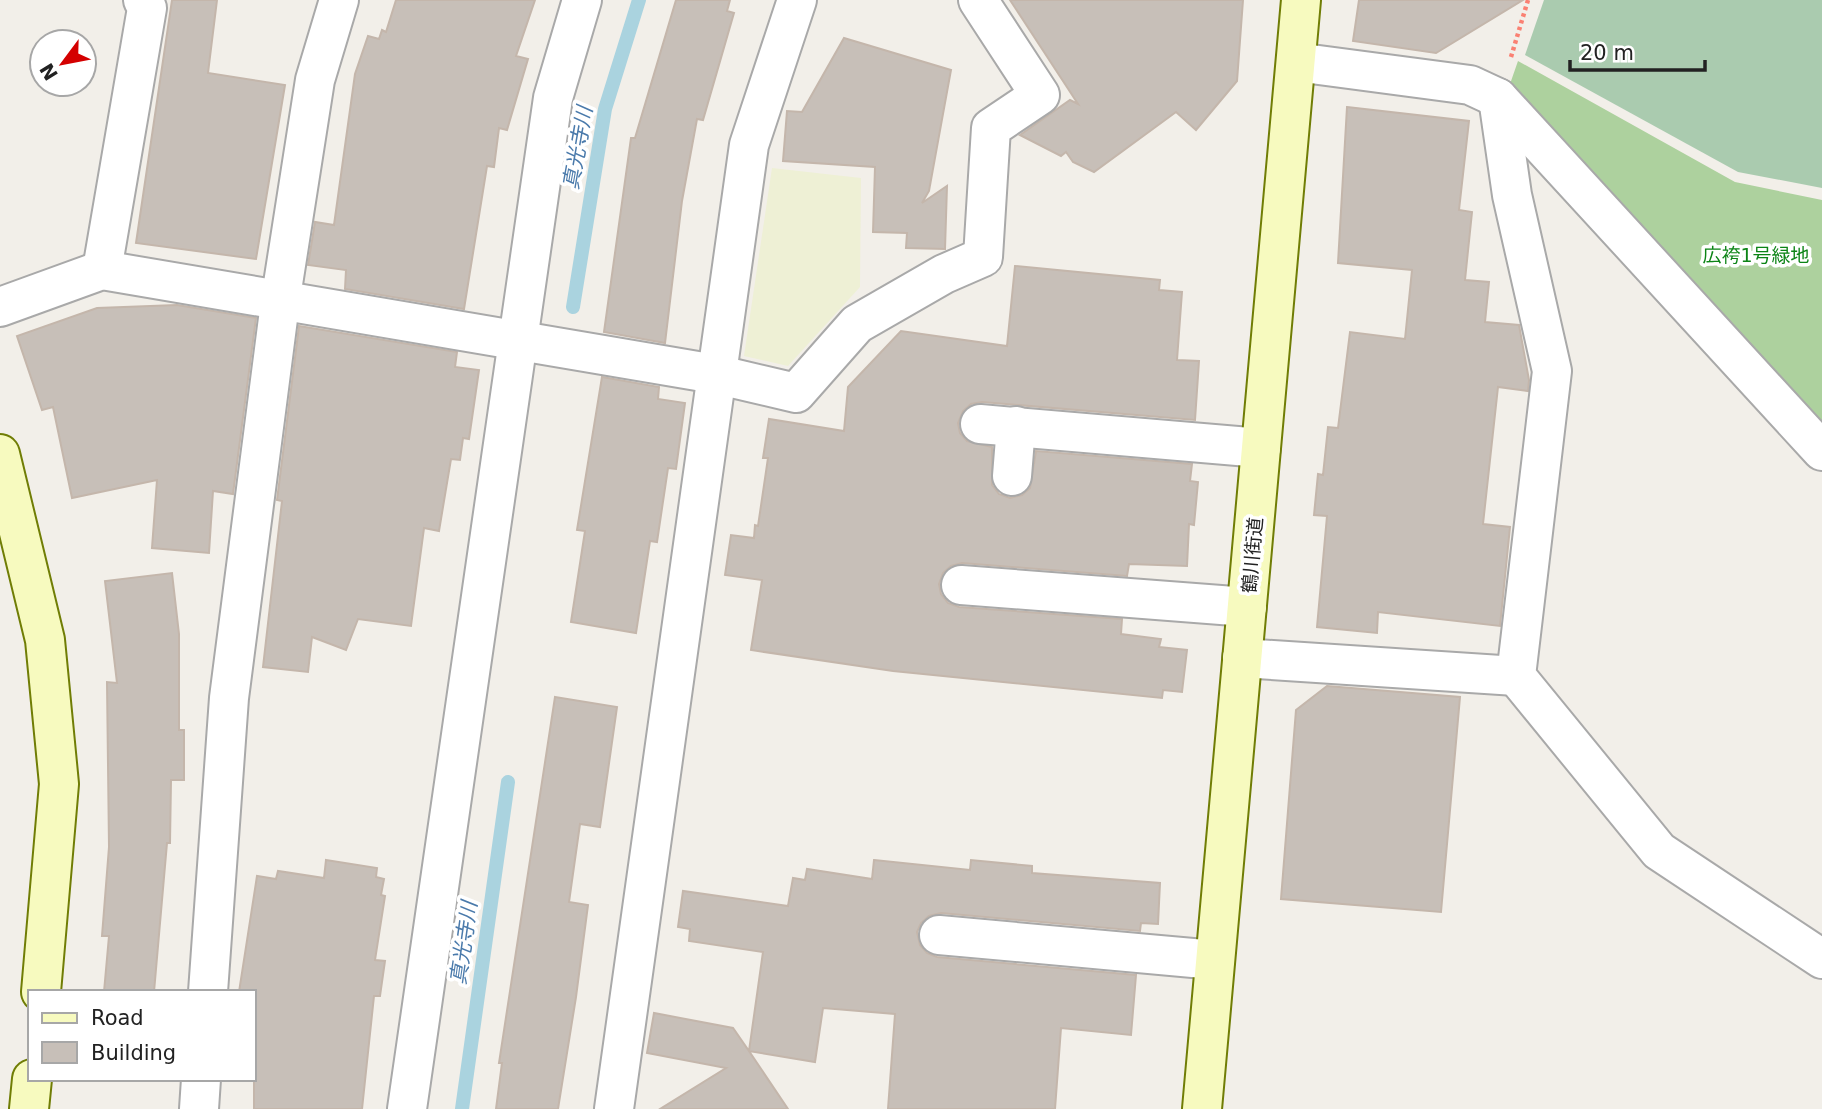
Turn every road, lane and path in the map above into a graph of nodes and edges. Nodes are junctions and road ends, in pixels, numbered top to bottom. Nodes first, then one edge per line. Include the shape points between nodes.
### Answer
1 (143, 0) edge
2 (339, 0) edge
3 (582, 0) edge
4 (797, 0) edge
5 (978, 0) edge
6 (1301, 0) edge
7 (1528, 0) edge
8 (1296, 62) junction
9 (1498, 98) junction
10 (102, 270) junction
11 (280, 303) junction
12 (0, 307) edge
13 (520, 342) junction
14 (715, 374) junction
15 (1261, 448) junction
16 (1822, 451) edge
17 (0, 454) edge
18 (1012, 476) dead end
19 (961, 584) dead end
20 (1247, 607) junction
21 (1242, 658) junction
22 (1516, 676) junction
23 (939, 935) dead end
24 (1822, 959) edge
25 (1214, 960) junction
26 (41, 990) edge
27 (208, 990) edge
28 (32, 1081) edge
29 (201, 1081) edge
30 (29, 1109) edge
31 (199, 1109) edge
32 (407, 1109) edge
33 (614, 1109) edge
34 (1202, 1109) edge

1 - 10 street via 146,8
2 - 11 street via 314,80
3 - 13 street via 553,97
4 - 14 street via 749,145
5 - 14 street via 1040,95 991,128 984,257 944,274 857,324 796,393
6 - 8 main road, 鶴川街道
7 - 9 path
8 - 9 street via 1470,85
8 - 15 main road, 鶴川街道
9 - 16 street
9 - 22 street via 1512,195 1552,371
10 - 11 street
10 - 12 street
11 - 13 street
11 - 27 street via 229,698
13 - 14 street
13 - 32 street
14 - 33 street
15 - 18 street via 998,425
15 - 20 main road, 鶴川街道
17 - 26 main road via 45,640 59,784
19 - 20 street
20 - 21 main road, 鶴川街道
21 - 22 street
21 - 25 main road, 鶴川街道
22 - 24 street via 1658,852
23 - 25 street
25 - 34 main road, 鶴川街道
28 - 30 main road
29 - 31 street

